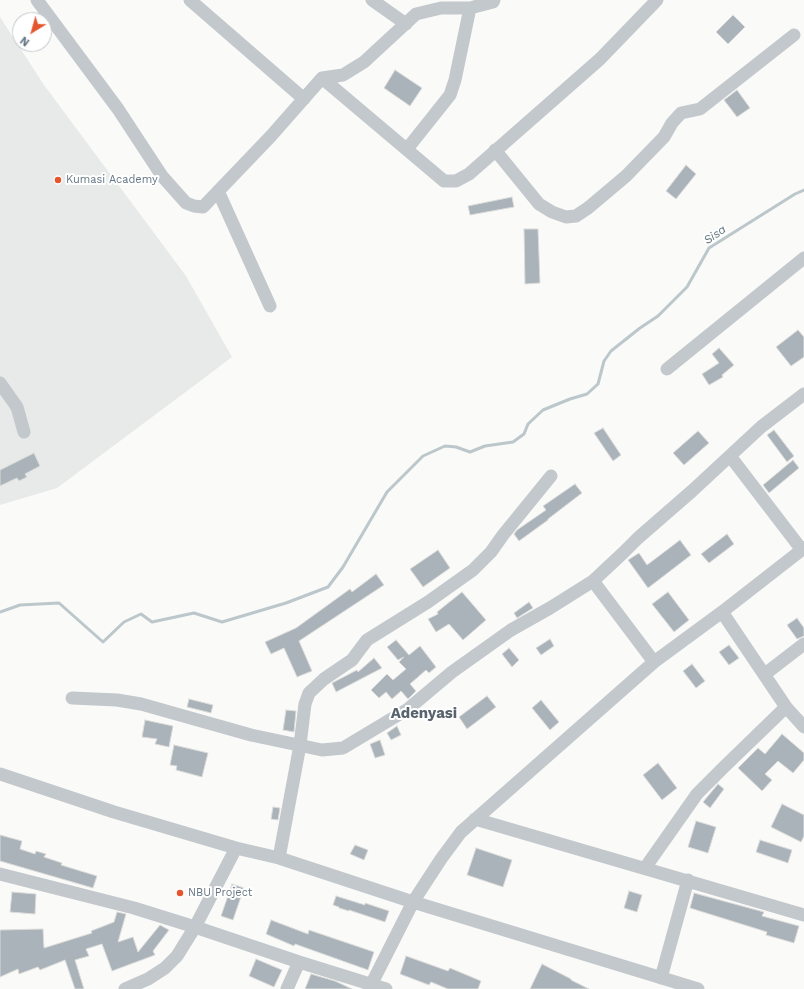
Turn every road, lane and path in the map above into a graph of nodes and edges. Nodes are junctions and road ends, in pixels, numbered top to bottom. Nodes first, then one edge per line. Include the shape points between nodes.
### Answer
1 (37, 0) edge
2 (190, 0) edge
3 (372, 0) edge
4 (494, 0) edge
5 (657, 0) edge
6 (470, 8) junction
7 (406, 24) junction
8 (794, 35) dead end
9 (322, 78) junction
10 (304, 99) junction
11 (407, 149) junction
12 (495, 150) junction
13 (218, 191) junction
14 (804, 258) edge
15 (270, 306) dead end
16 (667, 369) dead end
17 (0, 383) edge
18 (804, 394) edge
19 (24, 432) dead end
20 (730, 456) junction
21 (551, 476) dead end
22 (803, 549) edge
23 (592, 581) junction
24 (722, 612) junction
25 (804, 644) edge
26 (654, 662) junction
27 (765, 674) junction
28 (72, 698) dead end
29 (786, 707) junction
30 (804, 727) edge
31 (300, 745) junction
32 (0, 774) edge
33 (475, 819) junction
34 (236, 848) junction
35 (279, 858) junction
36 (645, 868) junction
37 (0, 874) edge
38 (688, 880) junction
39 (414, 902) junction
40 (804, 915) edge
41 (195, 927) junction
42 (298, 962) junction
43 (660, 978) junction
44 (370, 987) edge
45 (125, 989) edge
46 (287, 989) edge
47 (386, 989) edge
48 (698, 989) edge

1 - 13 street via 118,109 162,176 186,203 203,207
2 - 10 street
3 - 7 street
4 - 6 street
5 - 12 street via 600,59
6 - 7 street via 441,8 416,14
6 - 11 street via 450,95
7 - 9 street via 364,62 342,75
8 - 12 street via 700,110 682,113 664,137 626,176 576,216 566,217 539,204
9 - 10 street
9 - 11 street
10 - 13 street
11 - 12 street via 444,180 456,181 469,174
13 - 15 street
14 - 16 street
17 - 19 street via 17,407
18 - 20 street
20 - 22 street
20 - 23 street
21 - 31 street via 491,552 473,570 367,640 352,660 309,692
22 - 24 street
23 - 26 street
23 - 31 street via 505,634 452,672 408,709 343,748 322,750
24 - 26 street
24 - 27 street
25 - 27 street
26 - 33 street
27 - 29 street
28 - 31 street via 141,704 251,735
29 - 30 street
29 - 36 street via 698,794
31 - 35 street
32 - 34 street via 114,812
33 - 36 street
33 - 39 street via 461,832 441,859
34 - 35 street
34 - 41 street
35 - 39 street
36 - 38 street
37 - 41 street via 134,908
38 - 40 street
38 - 43 street
39 - 43 street
39 - 44 street
41 - 42 street
41 - 45 street via 177,956 165,968
42 - 44 street
42 - 46 street
43 - 48 street
44 - 47 street

